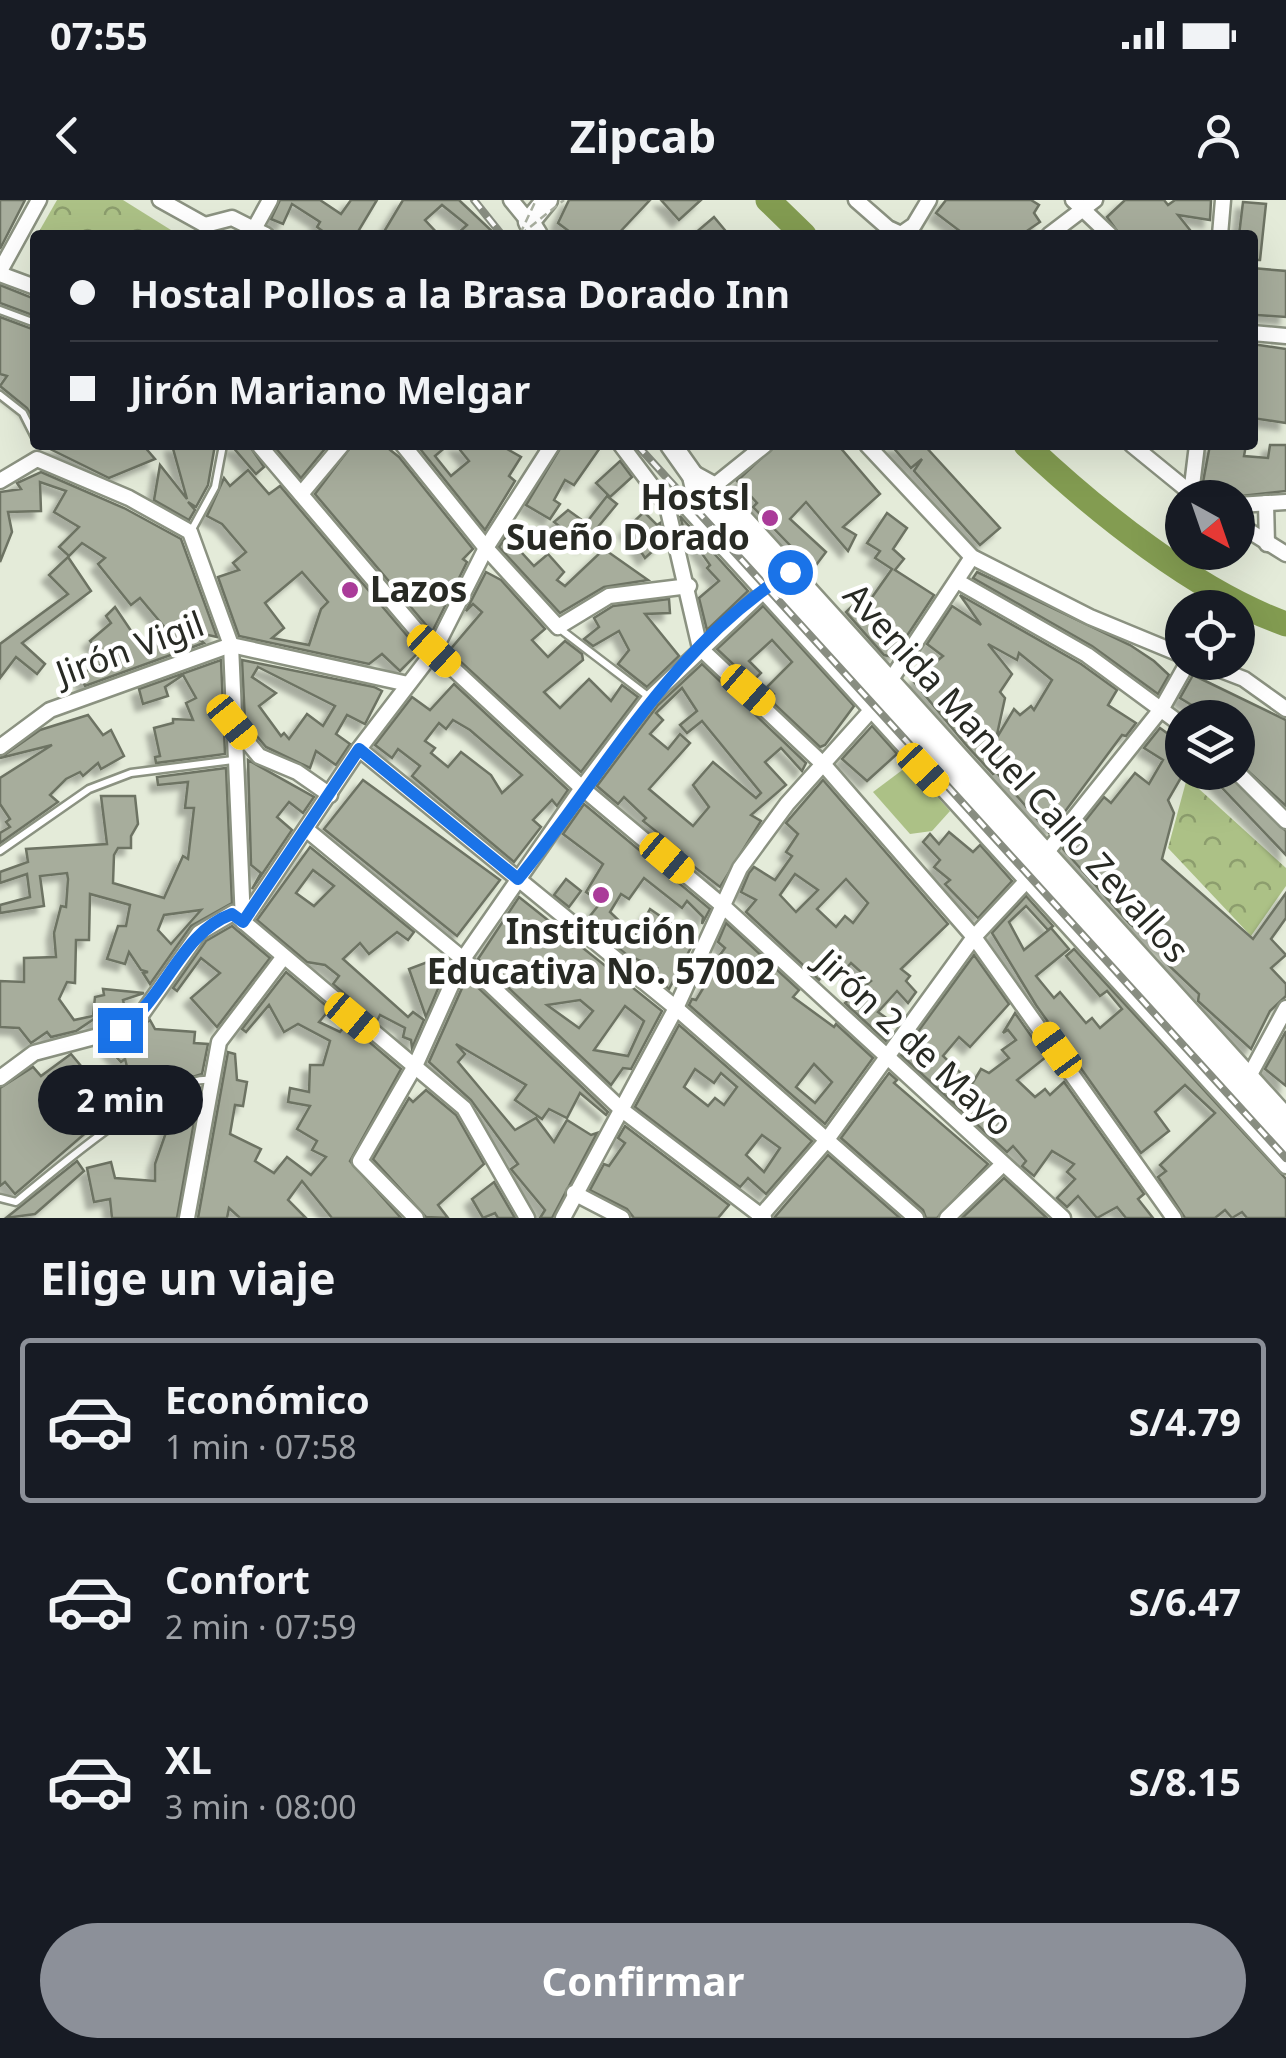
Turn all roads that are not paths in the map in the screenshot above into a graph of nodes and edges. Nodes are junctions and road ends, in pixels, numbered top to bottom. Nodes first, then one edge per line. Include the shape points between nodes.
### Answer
1 (40, 200) edge
2 (160, 200) edge
3 (270, 200) edge
4 (511, 200) edge
5 (547, 200) edge
6 (856, 200) edge
7 (929, 200) edge
8 (1223, 200) edge
9 (1085, 203) edge
10 (202, 230) edge
11 (256, 230) edge
12 (261, 230) edge
13 (525, 230) edge
14 (527, 230) edge
15 (892, 230) edge
16 (907, 230) edge
17 (1055, 230) edge
18 (1106, 230) edge
19 (1220, 230) edge
20 (0, 272) edge
21 (30, 285) edge
22 (0, 310) edge
23 (30, 321) edge
24 (1258, 334) edge
25 (1286, 336) edge
26 (0, 395) edge
27 (30, 428) edge
28 (222, 450) edge
29 (263, 450) edge
30 (338, 450) edge
31 (408, 450) edge
32 (549, 450) edge
33 (628, 450) edge
34 (675, 450) edge
35 (758, 450) edge
36 (872, 450) edge
37 (1138, 450) edge
38 (1197, 450) edge
39 (37, 452) edge
40 (1175, 480) edge
41 (1195, 480) edge
42 (0, 481) edge
43 (301, 494) junction
44 (690, 498) junction
45 (1286, 502) edge
46 (1266, 503) junction
47 (1255, 504) edge
48 (190, 532) junction
49 (1255, 536) edge
50 (1267, 544) junction
51 (486, 548) junction
52 (1286, 554) edge
53 (972, 557) junction
54 (776, 581) junction
55 (957, 581) junction
56 (689, 586) junction
57 (558, 627) junction
58 (230, 645) junction
59 (700, 648) junction
60 (1165, 649) edge
61 (434, 651) junction
62 (1178, 680) edge
63 (1245, 680) edge
64 (408, 684) junction
65 (650, 698) junction
66 (881, 698) junction
67 (1162, 708) junction
68 (1286, 709) edge
69 (1165, 711) edge
70 (232, 722) junction
71 (0, 746) edge
72 (359, 749) junction
73 (233, 760) junction
74 (824, 764) junction
75 (582, 788) junction
76 (1255, 790) edge
77 (330, 796) junction
78 (1286, 821) edge
79 (307, 830) junction
80 (0, 851) edge
81 (1036, 869) junction
82 (518, 879) junction
83 (724, 906) junction
84 (243, 922) junction
85 (974, 937) junction
86 (282, 959) junction
87 (462, 959) junction
88 (676, 1008) junction
89 (1286, 1008) edge
90 (886, 1057) junction
91 (416, 1064) junction
92 (0, 1078) edge
93 (213, 1080) junction
94 (1243, 1085) junction
95 (622, 1110) junction
96 (1286, 1119) edge
97 (826, 1140) junction
98 (1286, 1143) edge
99 (1002, 1166) junction
100 (1286, 1166) edge
101 (574, 1193) junction
102 (0, 1198) edge
103 (761, 1217) edge
104 (187, 1218) edge
105 (416, 1218) edge
106 (527, 1218) edge
107 (564, 1218) edge
108 (622, 1218) edge
109 (916, 1218) edge
110 (947, 1218) edge
111 (1062, 1218) edge
112 (1174, 1218) edge

1 - 20 street
2 - 10 street
3 - 12 street
4 - 13 street
5 - 14 street
6 - 15 street
7 - 16 street
8 - 19 street
9 - 17 street
9 - 18 street
10 - 11 street via 232,218
20 - 21 street
22 - 23 lane
24 - 25 street
26 - 27 lane
28 - 48 lane via 214,488
29 - 43 street, Jirón 2 de Mayo
30 - 43 street
31 - 51 street
32 - 51 street
33 - 44 street
34 - 44 street, Avenida Manuel Callo Zevallos via 693,476
35 - 44 street
36 - 53 street
37 - 40 street
38 - 41 street
39 - 42 street
39 - 48 street
43 - 61 street, Jirón 2 de Mayo
44 - 54 street, Avenida Manuel Callo Zevallos
44 - 56 street
45 - 46 street
46 - 47 street
46 - 50 street
48 - 58 street
49 - 50 street
50 - 52 street
51 - 57 street
51 - 61 street
53 - 55 street
53 - 60 street
54 - 59 street
54 - 66 street, Avenida Manuel Callo Zevallos
55 - 66 street
55 - 67 street
56 - 57 street via 610,596
56 - 59 street
57 - 65 lane
58 - 64 street, Jirón Vigil
58 - 70 street
58 - 71 street, Jirón Vigil via 50,710
59 - 65 street
59 - 74 street
61 - 64 street
61 - 75 street, Jirón 2 de Mayo
62 - 67 street
63 - 68 street
64 - 72 street
65 - 75 street
66 - 74 street
66 - 81 street, Avenida Manuel Callo Zevallos
67 - 69 street
67 - 81 street
70 - 73 street
70 - 77 street via 259,756
72 - 77 street
72 - 82 street
73 - 80 lane via 131,773 89,789
73 - 84 street
74 - 83 street via 740,868
74 - 85 street
75 - 82 street
75 - 83 street, Jirón 2 de Mayo
76 - 78 street
77 - 79 street
79 - 84 street
79 - 87 street
81 - 85 street
81 - 94 street, Avenida Manuel Callo Zevallos
81 - 100 street, Avenida Manuel Callo Zevallos
82 - 87 street
82 - 88 street
83 - 88 street
83 - 90 street, Jirón 2 de Mayo
84 - 86 street
84 - 92 street via 232,914 199,934 142,1015 120,1030 34,1053
85 - 90 street
85 - 112 street
86 - 91 street via 399,1058
86 - 93 street via 219,1042
87 - 91 street
87 - 95 street
88 - 95 street
88 - 97 street
89 - 94 street
90 - 97 street
90 - 99 street, Jirón 2 de Mayo
91 - 105 street via 360,1161
91 - 106 street via 464,1108
93 - 102 lane via 196,1078 171,1090 16,1202
93 - 104 street
94 - 96 street, Avenida Manuel Callo Zevallos
94 - 98 street, Avenida Manuel Callo Zevallos
95 - 101 street
95 - 103 street
97 - 103 street
97 - 109 street
99 - 110 street
99 - 111 street, Jirón 2 de Mayo
101 - 107 street
101 - 108 street

